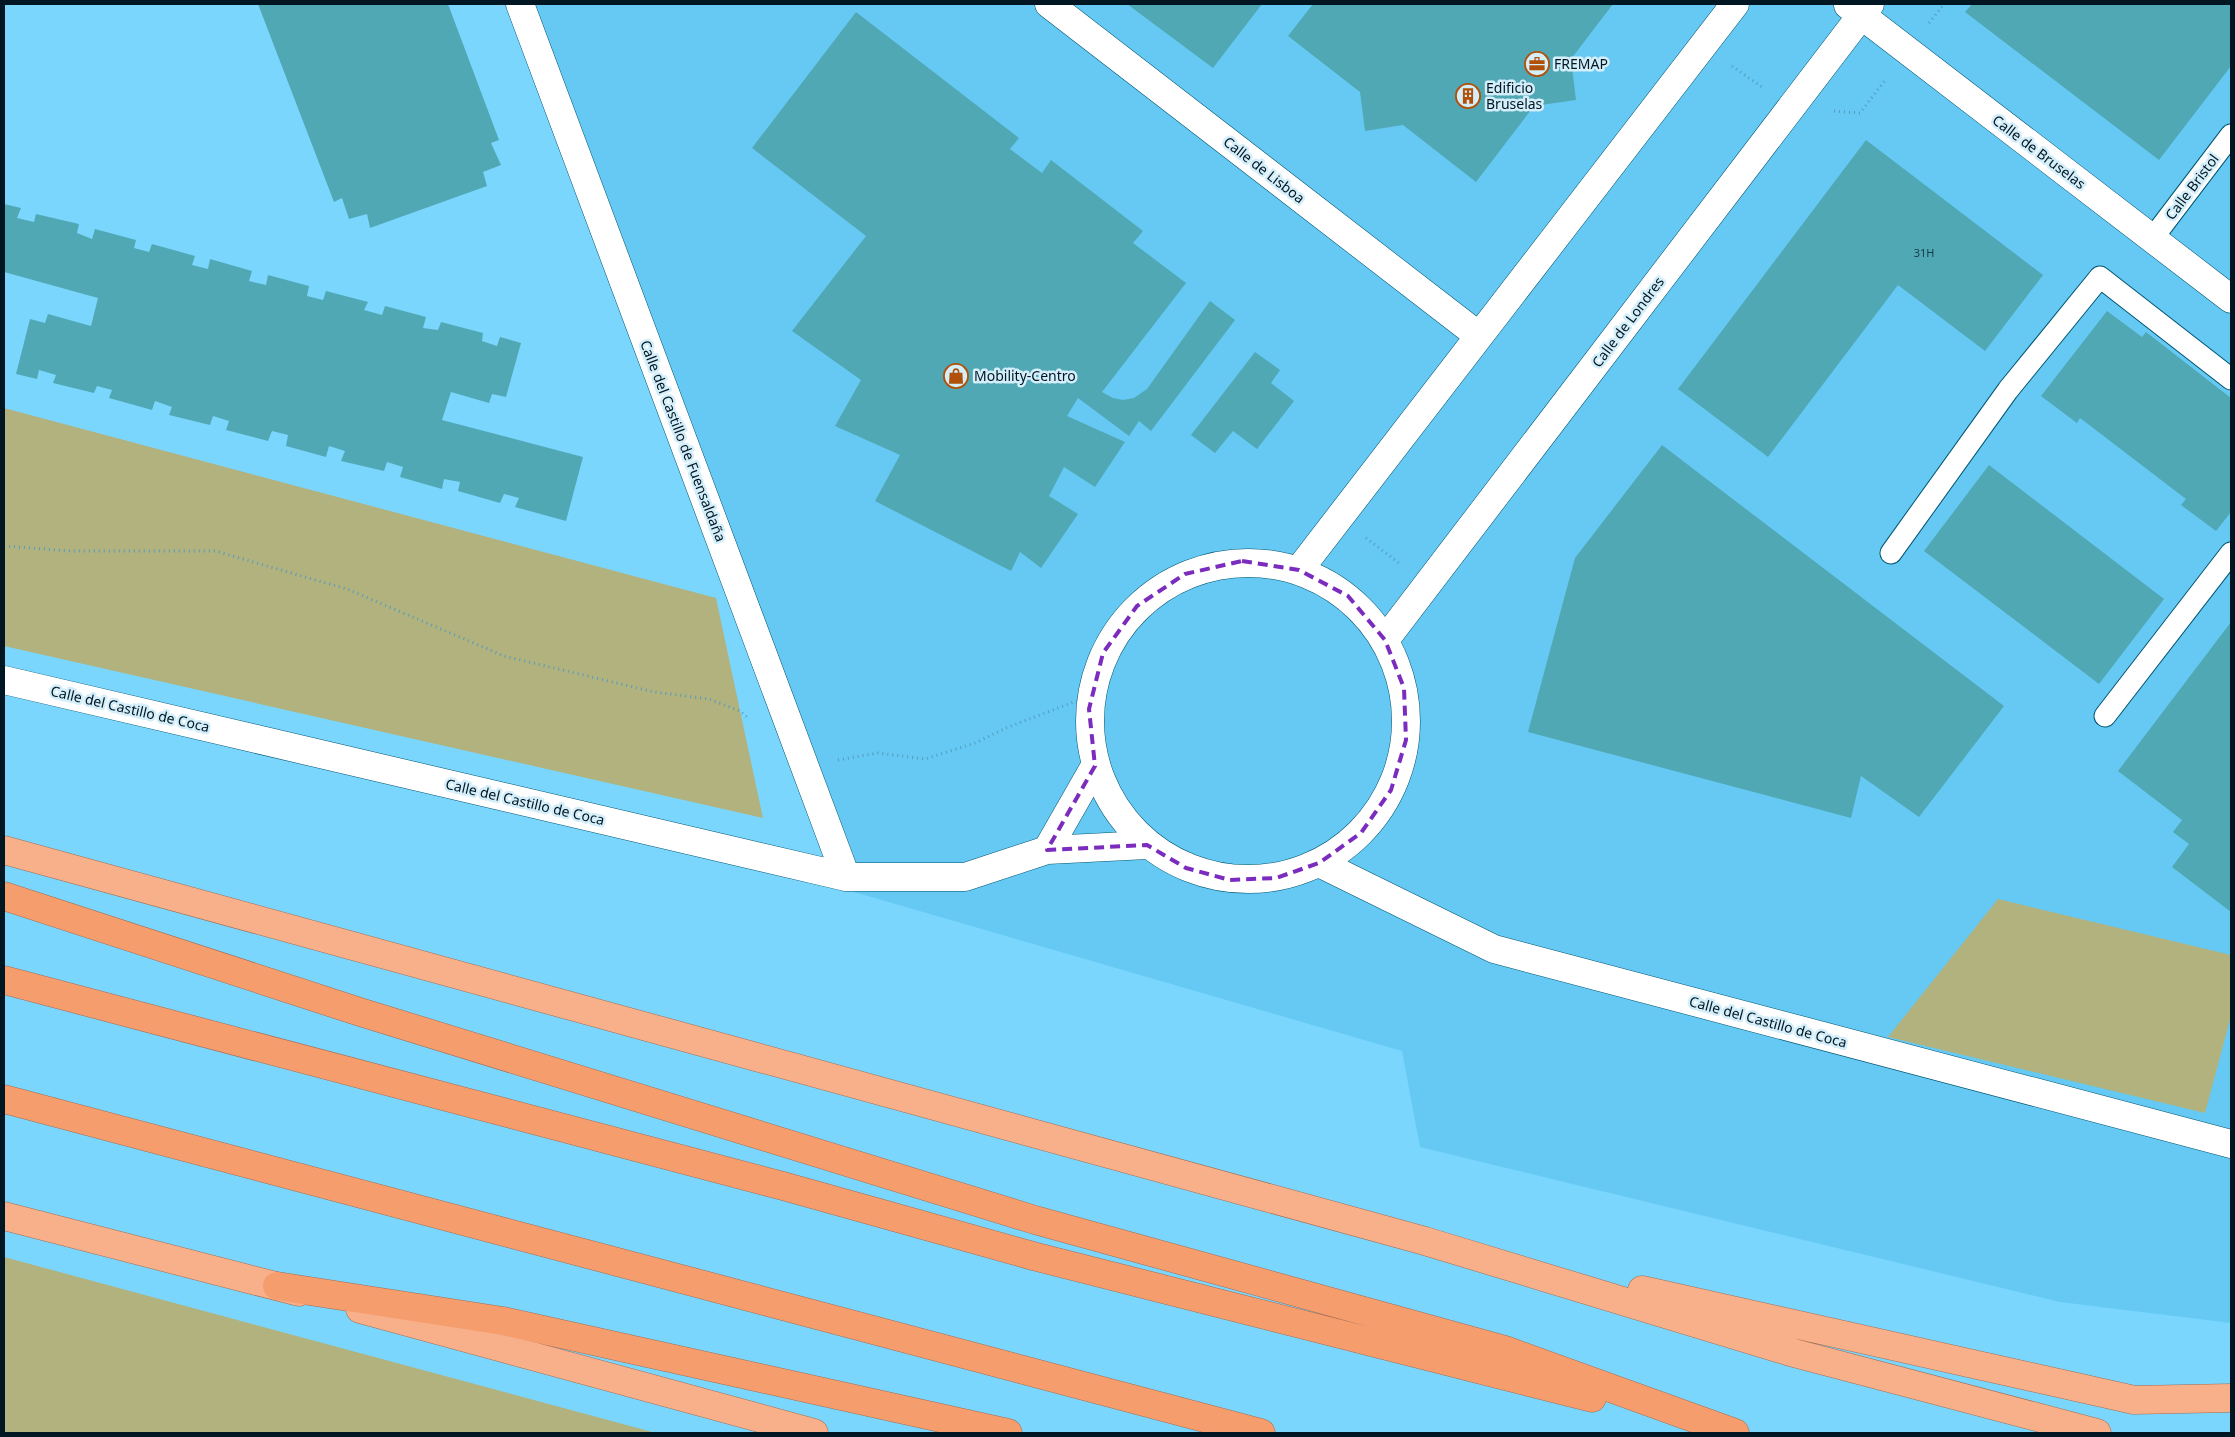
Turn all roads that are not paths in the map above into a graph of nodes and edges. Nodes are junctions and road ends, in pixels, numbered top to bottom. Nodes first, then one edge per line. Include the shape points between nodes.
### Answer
1 (520, 4) edge
2 (1049, 4) edge
3 (1735, 4) edge
4 (1859, 8) edge
5 (2231, 135) edge
6 (2152, 239) junction
7 (2231, 299) edge
8 (1478, 336) junction
9 (2231, 379) edge
10 (2231, 552) edge
11 (1891, 553) dead end
12 (1299, 570) junction
13 (1385, 640) junction
14 (4, 680) edge
15 (2105, 716) dead end
16 (1095, 766) junction
17 (1147, 845) junction
18 (4, 850) edge
19 (1047, 850) junction
20 (1319, 863) junction
21 (846, 878) junction
22 (4, 896) edge
23 (4, 980) edge
24 (4, 1099) edge
25 (2231, 1144) edge
26 (4, 1216) edge
27 (1425, 1241) junction
28 (277, 1286) junction
29 (2231, 1398) edge
30 (814, 1433) edge
31 (1008, 1433) edge
32 (1261, 1433) edge
33 (1733, 1433) edge
34 (2097, 1433) edge

1 - 21 street, Calle del Castillo de Fuensaldaña
2 - 8 street, Calle de Lisboa
3 - 8 street
4 - 6 street, Calle de Bruselas
4 - 13 street, Calle de Londres
5 - 6 lane, Calle Bristol
6 - 7 street, Calle de Bruselas
8 - 12 street
9 - 11 lane via 2100,277 2008,390
10 - 15 lane
12 - 13 street via 1348,596
12 - 16 street via 1242,562 1185,574 1137,606 1104,653 1088,709
13 - 20 street via 1404,688 1406,740 1391,790 1361,833
14 - 21 street, Calle del Castillo de Coca
16 - 17 street via 1114,810
16 - 19 street
17 - 19 street, Calle del Castillo de Coca
17 - 20 street via 1186,868 1230,880 1276,878
18 - 27 highway
19 - 21 street, Calle del Castillo de Coca via 965,877
20 - 25 street, Calle del Castillo de Coca via 1494,949
22 - 33 highway via 360,1012 1035,1220 1505,1350
23 - 33 highway via 783,1186 1033,1256
24 - 32 highway
26 - 28 highway
27 - 29 highway via 2134,1400
27 - 34 highway via 1794,1353
28 - 30 highway
28 - 31 highway via 504,1322

